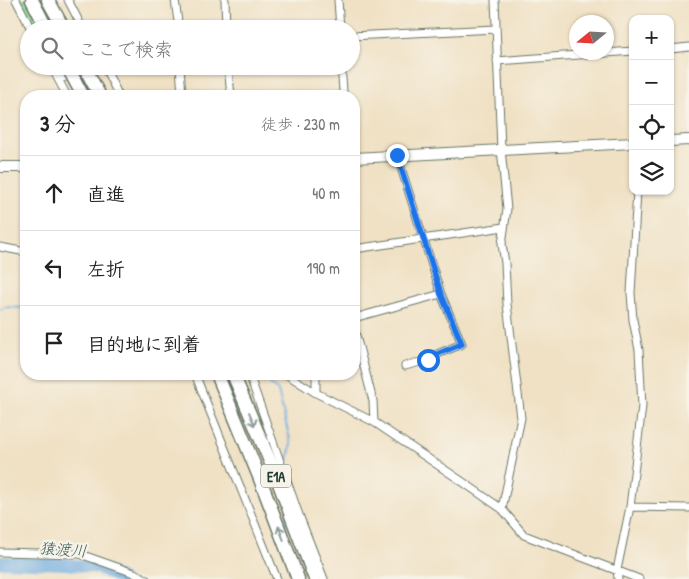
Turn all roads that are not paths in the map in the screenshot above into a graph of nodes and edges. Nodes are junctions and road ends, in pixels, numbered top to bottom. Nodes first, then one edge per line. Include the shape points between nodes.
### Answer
1 (16, 0) edge
2 (32, 0) edge
3 (48, 0) edge
4 (68, 0) edge
5 (175, 0) edge
6 (225, 0) edge
7 (338, 0) edge
8 (494, 0) edge
9 (26, 20) edge
10 (42, 20) edge
11 (59, 20) edge
12 (79, 20) edge
13 (178, 20) edge
14 (226, 20) edge
15 (339, 20) edge
16 (496, 29) junction
17 (360, 36) edge
18 (689, 47) edge
19 (674, 49) edge
20 (629, 51) edge
21 (498, 61) junction
22 (56, 75) edge
23 (71, 75) edge
24 (72, 75) edge
25 (89, 75) edge
26 (108, 75) edge
27 (181, 75) edge
28 (229, 75) edge
29 (342, 75) edge
30 (58, 78) junction
31 (64, 90) edge
32 (79, 90) edge
33 (97, 90) edge
34 (116, 90) edge
35 (182, 90) edge
36 (230, 90) edge
37 (343, 90) edge
38 (689, 140) edge
39 (674, 141) edge
40 (629, 143) edge
41 (501, 149) junction
42 (397, 155) junction
43 (360, 158) edge
44 (0, 167) edge
45 (20, 167) edge
46 (637, 195) edge
47 (504, 227) junction
48 (423, 240) junction
49 (0, 247) edge
50 (360, 248) edge
51 (20, 251) edge
52 (441, 294) junction
53 (360, 316) edge
54 (360, 351) edge
55 (404, 366) dead end
56 (197, 380) edge
57 (219, 380) edge
58 (235, 380) edge
59 (251, 380) edge
60 (295, 380) edge
61 (316, 380) edge
62 (316, 393) junction
63 (374, 422) junction
64 (630, 507) junction
65 (689, 508) edge
66 (502, 509) junction
67 (0, 552) edge
68 (617, 570) junction
69 (146, 579) edge
70 (277, 579) edge
71 (298, 579) edge
72 (315, 579) edge
73 (324, 579) edge
74 (618, 579) edge
75 (639, 579) edge

1 - 9 street
2 - 10 highway
3 - 11 highway
4 - 12 street
5 - 13 street
6 - 14 street
7 - 15 street
8 - 16 street
16 - 17 street
16 - 21 street
18 - 19 street
20 - 21 street
21 - 41 street
22 - 30 street
23 - 30 street
24 - 32 highway, bridge
25 - 33 highway, bridge
26 - 34 street
27 - 35 street
28 - 36 street
29 - 37 street
30 - 31 street
38 - 39 street
40 - 41 street
41 - 42 street
41 - 47 street via 507,208
42 - 43 street
42 - 48 street
44 - 45 street
46 - 64 street via 631,292 642,406
47 - 48 street
47 - 66 street via 502,244 507,304 521,418
48 - 50 street
48 - 52 street
49 - 51 street
52 - 53 street
52 - 55 street via 462,344 428,360
54 - 63 street via 373,401
56 - 70 street
71 -> 57 highway, E1A
58 -> 72 highway, E1A via 275,473
59 - 73 street
60 - 62 street
61 - 62 street
62 - 63 street
63 - 66 street
64 - 65 street
64 - 68 street
66 - 68 street via 524,535
67 - 69 street via 80,554
68 - 74 street
68 - 75 street

